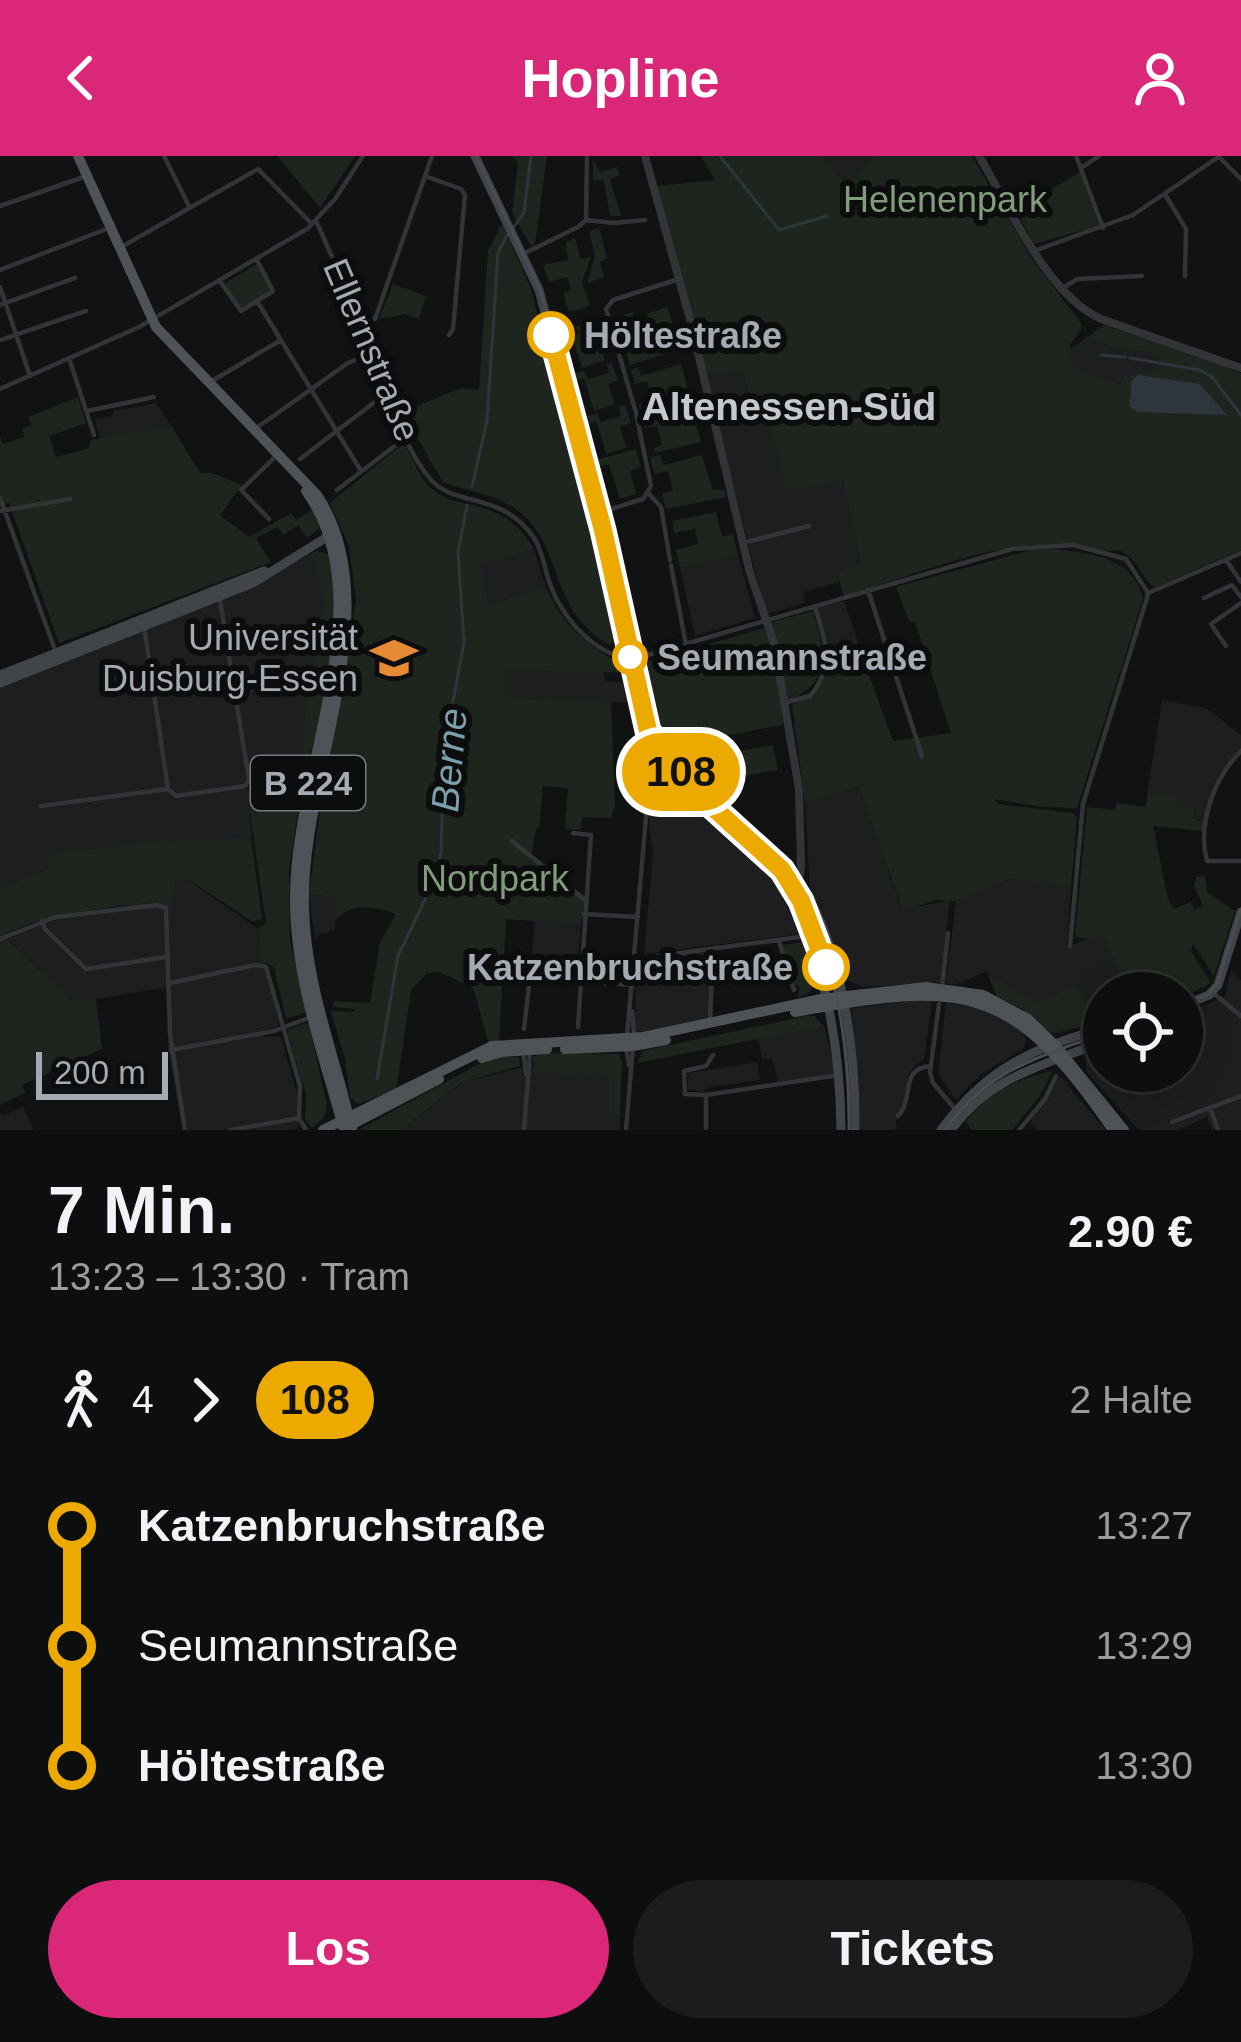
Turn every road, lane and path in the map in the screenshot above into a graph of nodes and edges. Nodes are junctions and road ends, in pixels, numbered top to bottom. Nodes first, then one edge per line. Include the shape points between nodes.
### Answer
1 (75, 156) edge
2 (164, 156) edge
3 (363, 156) edge
4 (432, 156) edge
5 (476, 156) edge
6 (587, 156) edge
7 (645, 156) edge
8 (979, 156) edge
9 (1076, 156) edge
10 (1099, 156) edge
11 (1219, 156) edge
12 (1081, 168) junction
13 (424, 176) junction
14 (81, 178) junction
15 (1241, 179) edge
16 (1166, 196) junction
17 (0, 206) edge
18 (190, 208) junction
19 (586, 220) junction
20 (645, 220) dead end
21 (314, 223) junction
22 (1103, 228) junction
23 (104, 230) junction
24 (118, 249) junction
25 (1034, 251) junction
26 (525, 253) junction
27 (257, 260) junction
28 (0, 270) edge
29 (1142, 276) dead end
30 (1185, 276) dead end
31 (75, 278) dead end
32 (680, 279) junction
33 (220, 281) junction
34 (0, 287) edge
35 (1063, 288) junction
36 (257, 302) junction
37 (3, 304) edge
38 (86, 310) dead end
39 (148, 322) junction
40 (361, 325) junction
41 (15, 334) junction
42 (448, 335) dead end
43 (0, 340) edge
44 (281, 340) junction
45 (372, 352) junction
46 (69, 358) junction
47 (1241, 368) edge
48 (30, 376) junction
49 (209, 382) junction
50 (0, 389) edge
51 (311, 389) junction
52 (388, 392) junction
53 (154, 397) dead end
54 (87, 411) junction
55 (255, 429) junction
56 (337, 431) junction
57 (94, 436) dead end
58 (406, 437) junction
59 (275, 457) junction
60 (300, 459) dead end
61 (361, 471) junction
62 (337, 490) dead end
63 (649, 493) junction
64 (0, 498) edge
65 (70, 499) dead end
66 (321, 502) junction
67 (3, 510) edge
68 (600, 512) junction
69 (269, 519) dead end
70 (809, 526) dead end
71 (327, 531) junction
72 (742, 542) junction
73 (313, 546) junction
74 (334, 550) junction
75 (1241, 554) edge
76 (1226, 560) junction
77 (258, 577) junction
78 (1241, 582) edge
79 (868, 590) junction
80 (1148, 592) junction
81 (216, 594) junction
82 (1204, 598) dead end
83 (1241, 600) edge
84 (814, 607) junction
85 (145, 621) junction
86 (764, 621) junction
87 (686, 645) junction
88 (1226, 646) dead end
89 (57, 655) junction
90 (631, 658) junction
91 (0, 679) edge
92 (785, 702) junction
93 (657, 743) junction
94 (1241, 751) edge
95 (922, 755) dead end
96 (168, 789) junction
97 (41, 806) dead end
98 (573, 833) dead end
99 (512, 841) dead end
100 (762, 848) junction
101 (1241, 861) edge
102 (801, 865) junction
103 (788, 872) junction
104 (797, 882) junction
105 (800, 898) junction
106 (585, 900) junction
107 (1241, 912) edge
108 (584, 914) junction
109 (638, 917) junction
110 (42, 921) junction
111 (948, 933) dead end
112 (808, 935) junction
113 (0, 938) edge
114 (779, 941) junction
115 (1070, 946) dead end
116 (713, 950) junction
117 (166, 956) junction
118 (635, 959) junction
119 (821, 978) junction
120 (581, 981) junction
121 (170, 982) junction
122 (633, 985) junction
123 (942, 987) junction
124 (794, 990) dead end
125 (1212, 992) junction
126 (842, 995) junction
127 (1203, 996) edge
128 (827, 1002) junction
129 (939, 1004) dead end
130 (808, 1005) junction
131 (318, 1016) junction
132 (1241, 1016) edge
133 (710, 1024) junction
134 (832, 1024) junction
135 (282, 1027) junction
136 (524, 1028) dead end
137 (578, 1028) dead end
138 (1029, 1029) junction
139 (1083, 1038) edge
140 (630, 1042) junction
141 (1083, 1048) edge
142 (171, 1050) junction
143 (527, 1050) junction
144 (1056, 1052) junction
145 (1083, 1054) edge
146 (712, 1055) dead end
147 (1025, 1057) junction
148 (931, 1066) junction
149 (839, 1075) junction
150 (1056, 1076) dead end
151 (1082, 1076) junction
152 (706, 1095) junction
153 (1241, 1096) edge
154 (340, 1100) junction
155 (371, 1106) junction
156 (1210, 1108) junction
157 (956, 1110) junction
158 (898, 1116) dead end
159 (299, 1118) junction
160 (1172, 1122) dead end
161 (346, 1126) edge
162 (957, 1128) edge
163 (185, 1130) edge
164 (231, 1130) edge
165 (306, 1130) edge
166 (323, 1130) edge
167 (524, 1130) edge
168 (626, 1130) edge
169 (706, 1130) edge
170 (841, 1130) edge
171 (854, 1130) edge
172 (941, 1130) edge
173 (1019, 1130) edge
174 (1113, 1130) edge
175 (1124, 1130) edge
176 (1218, 1130) edge

1 - 14 main road, B 224
1 - 24 main road, B 224
2 - 18 street
3 - 21 street
4 - 13 street
5 - 26 main road
6 - 19 street
7 - 32 street
8 - 25 street
9 - 12 street
10 - 12 street
11 - 15 street
11 - 16 street
12 - 22 street
13 - 40 street via 375,319
13 - 42 street via 465,195
14 - 17 street
14 - 23 main road, B 224
16 - 22 street
16 - 30 street via 1186,229
18 - 21 street, Ellernstraße via 260,169
18 - 24 street
19 - 20 street
19 - 26 street
21 - 27 street
21 - 40 street, Ellernstraße
22 - 25 street
23 - 28 street
23 - 39 main road, B 224
24 - 39 main road, B 224
25 - 35 street
26 - 68 main road
27 - 33 street
27 - 36 street via 273,291
29 - 35 street via 1076,279
31 - 37 street
32 - 63 street via 613,300 605,313 636,413
32 - 72 street
33 - 36 street via 239,311
33 - 39 street
34 - 37 street
35 - 47 street via 1094,316
36 - 44 street
37 - 41 street
38 - 41 street
39 - 46 street
39 - 49 main road, B 224
39 - 59 main road, B 224
40 - 45 street, Ellernstraße
41 - 43 street
41 - 48 street
44 - 49 street
44 - 51 street
45 - 51 street
45 - 52 street, Ellernstraße
46 - 48 street
46 - 54 street
48 - 50 street
49 - 55 main road, B 224
51 - 55 street
51 - 56 street
52 - 56 street
52 - 58 street, Ellernstraße
53 - 54 street
54 - 57 street
55 - 66 main road, B 224
56 - 60 street
56 - 61 street
58 - 61 street
58 - 90 street, Ellernstraße via 434,482 523,525 572,624 605,650
59 - 66 main road, B 224
59 - 69 street via 242,490
61 - 62 street
63 - 68 street
63 - 87 street via 661,507
64 - 67 street
65 - 67 street
66 - 71 main road, B 224
67 - 89 street
68 - 90 main road
70 - 72 street
71 - 73 main road
71 - 74 main road, B 224
71 - 77 main road
71 - 131 main road, B 224 via 348,574 348,619 304,895
72 - 86 street
73 - 74 main road
73 - 77 main road
74 - 131 main road, B 224 via 340,617 295,878 297,942
75 - 76 street
76 - 78 street
76 - 80 street
77 - 81 main road
79 - 80 street via 1012,548 1062,544 1126,559
79 - 84 street
79 - 95 street
80 - 115 street via 1083,804
81 - 85 main road
81 - 96 street via 249,780 176,796
82 - 83 street via 1232,585
83 - 88 street via 1211,624
84 - 86 street
84 - 92 street via 826,667 813,695
85 - 89 main road
85 - 96 street
86 - 87 street
86 - 92 street
87 - 90 street
89 - 91 main road
90 - 93 main road
92 - 102 street
93 - 100 main road
93 - 109 street via 646,764
94 - 101 street via 1223,773 1204,831 1206,859
96 - 97 street
98 - 106 street via 591,835
99 - 106 street
100 - 103 main road
100 - 105 main road
102 - 103 street
102 - 104 street
102 - 105 street
103 - 104 main road
104 - 105 main road
105 - 112 main road
105 - 126 main road
106 - 108 street
107 - 125 main road
108 - 109 street
108 - 120 street
109 - 118 street
110 - 113 street
110 - 117 street via 86,969
110 - 117 street via 161,904 168,914
111 - 123 street
112 - 114 street
112 - 119 main road
114 - 116 street
114 - 124 street
116 - 118 street
116 - 133 street
117 - 121 street
118 - 122 street
119 - 128 main road
119 - 130 main road
120 - 122 street
120 - 136 street via 529,979
120 - 137 street
121 - 135 street via 260,964
121 - 142 street
122 - 140 street
123 - 126 main road
123 - 144 main road via 1004,1004
125 - 127 main road
125 - 132 street
126 - 128 main road
126 - 138 main road via 952,995
126 - 171 main road
128 - 130 main road
128 - 134 main road
129 - 148 street
130 - 133 main road
130 - 134 main road
130 - 140 main road
131 - 135 street
131 - 154 main road, B 224
133 - 140 main road
134 - 149 main road
135 - 142 street
135 - 159 street via 302,1097
138 - 144 main road
138 - 147 main road
139 - 144 main road
140 - 143 main road
140 - 155 main road via 492,1046
140 - 168 street
141 - 144 main road
142 - 163 street
143 - 161 main road via 479,1059
143 - 167 street
144 - 147 main road
144 - 151 main road
144 - 162 main road via 994,1085
144 - 174 main road
145 - 151 main road
146 - 152 street via 708,1066 682,1073 685,1094
147 - 157 main road via 981,1082
148 - 157 street via 933,1083
148 - 158 street via 910,1076
149 - 152 street
149 - 170 main road
150 - 173 street
151 - 175 main road
152 - 169 street
153 - 156 street
154 - 155 main road
154 - 161 main road, B 224
154 - 166 main road
155 - 161 main road
156 - 160 street
156 - 176 street
157 - 172 main road
159 - 164 street
159 - 165 street
161 - 166 main road

